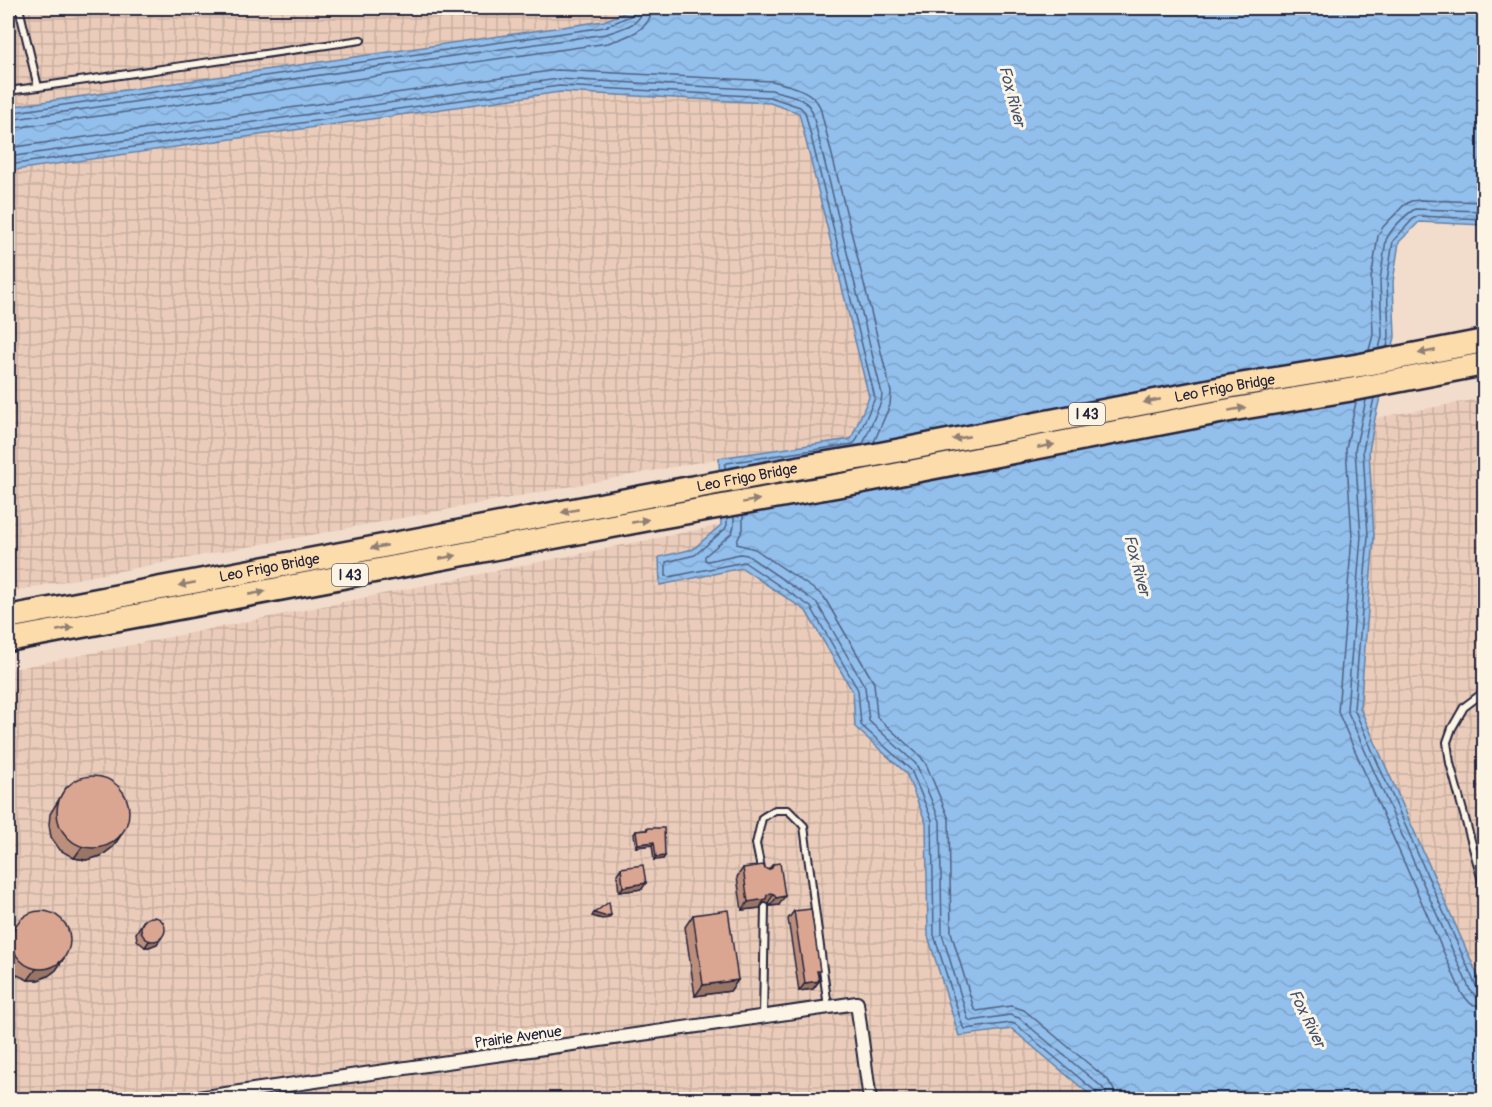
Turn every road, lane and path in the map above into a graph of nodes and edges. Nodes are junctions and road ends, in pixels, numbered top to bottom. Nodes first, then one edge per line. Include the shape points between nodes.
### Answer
1 (19, 8) edge
2 (360, 40) dead end
3 (38, 87) junction
4 (8, 91) edge
5 (1485, 341) edge
6 (1485, 364) edge
7 (8, 617) edge
8 (8, 640) edge
9 (1485, 692) edge
10 (762, 873) edge
11 (1485, 885) edge
12 (765, 907) edge
13 (828, 1007) junction
14 (763, 1017) junction
15 (184, 1100) edge
16 (870, 1100) edge

1 - 3 lane
2 - 3 lane
3 - 4 lane
5 -> 7 highway, Leo Frigo Bridge / I 43
8 -> 6 highway, I 43
9 - 11 lane via 1464,707 1447,742
10 - 13 lane via 756,844 762,818 775,810 788,810 804,826
12 - 14 lane
13 - 14 street, Prairie Avenue
13 - 16 street, Prairie Avenue via 857,1004
14 - 15 street, Prairie Avenue

